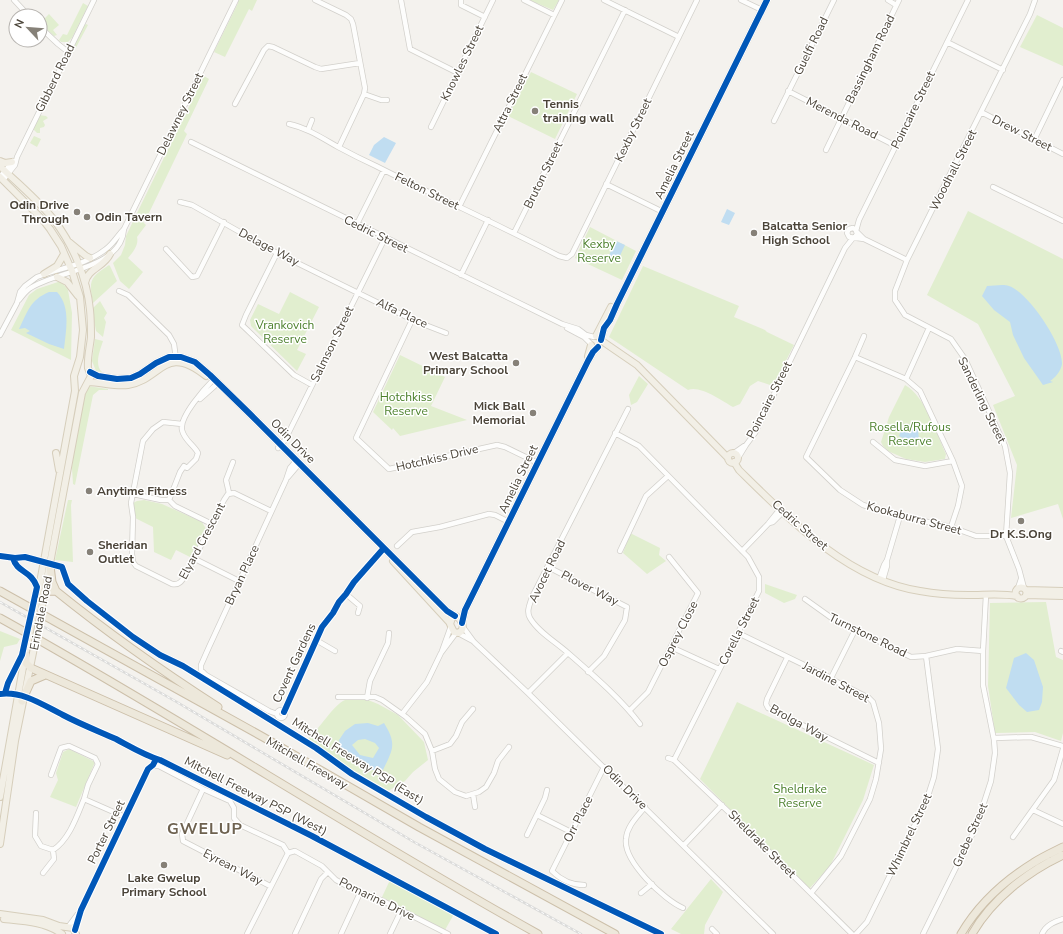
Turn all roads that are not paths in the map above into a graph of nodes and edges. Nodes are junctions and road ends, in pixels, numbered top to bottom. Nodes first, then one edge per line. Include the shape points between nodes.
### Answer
1 (14, 0) edge
2 (94, 0) edge
3 (236, 0) edge
4 (315, 0) edge
5 (401, 0) edge
6 (461, 0) edge
7 (493, 0) edge
8 (524, 0) edge
9 (562, 0) edge
10 (604, 0) edge
11 (697, 0) edge
12 (741, 0) edge
13 (763, 0) edge
14 (767, 0) edge
15 (834, 0) edge
16 (888, 0) edge
17 (967, 0) edge
18 (1035, 0) edge
19 (898, 2) edge
20 (22, 8) edge
21 (760, 9) junction
22 (625, 10) junction
23 (554, 15) junction
24 (485, 17) junction
25 (48, 34) edge
26 (679, 37) junction
27 (947, 42) junction
28 (68, 52) junction
29 (360, 63) junction
30 (1003, 70) junction
31 (458, 73) junction
32 (1063, 80) edge
33 (788, 91) junction
34 (364, 94) junction
35 (387, 100) dead end
36 (236, 104) dead end
37 (981, 112) junction
38 (842, 118) junction
39 (312, 120) dead end
40 (774, 121) dead end
41 (289, 124) dead end
42 (431, 126) dead end
43 (308, 130) junction
44 (1034, 140) junction
45 (191, 142) dead end
46 (896, 146) junction
47 (339, 148) junction
48 (826, 150) dead end
49 (1063, 154) edge
50 (17, 157) junction
51 (0, 161) edge
52 (12, 162) junction
53 (0, 166) edge
54 (384, 170) junction
55 (7, 173) junction
56 (1, 178) edge
57 (606, 184) junction
58 (993, 187) dead end
59 (180, 202) dead end
60 (459, 207) junction
61 (661, 211) junction
62 (488, 220) junction
63 (859, 220) junction
64 (1063, 221) edge
65 (224, 222) junction
66 (357, 224) junction
67 (124, 228) junction
68 (851, 228) junction
69 (857, 231) junction
70 (514, 233) junction
71 (847, 234) junction
72 (385, 238) junction
73 (854, 238) junction
74 (864, 239) junction
75 (66, 240) junction
76 (845, 248) junction
77 (166, 249) dead end
78 (276, 253) junction
79 (64, 254) junction
80 (110, 254) junction
81 (90, 258) junction
82 (567, 258) joint
83 (908, 260) junction
84 (79, 266) junction
85 (71, 269) junction
86 (44, 274) junction
87 (460, 275) junction
88 (57, 276) junction
89 (85, 284) junction
90 (119, 291) dead end
91 (358, 292) junction
92 (80, 297) junction
93 (17, 303) junction
94 (412, 320) junction
95 (562, 324) junction
96 (929, 328) junction
97 (446, 333) dead end
98 (0, 335) edge
99 (864, 336) dead end
100 (598, 341) junction
101 (591, 344) junction
102 (855, 357) junction
103 (176, 359) junction
104 (76, 370) junction
105 (89, 371) junction
106 (906, 379) junction
107 (75, 380) junction
108 (215, 382) junction
109 (87, 383) junction
110 (312, 385) junction
111 (628, 409) dead end
112 (182, 424) junction
113 (616, 433) junction
114 (873, 442) dead end
115 (280, 447) junction
116 (56, 452) dead end
117 (734, 457) junction
118 (953, 461) junction
119 (233, 462) dead end
120 (536, 463) junction
121 (297, 464) junction
122 (668, 476) junction
123 (59, 478) junction
124 (229, 493) junction
125 (133, 494) junction
126 (169, 500) junction
127 (781, 510) junction
128 (271, 511) junction
129 (900, 516) junction
130 (507, 521) junction
131 (212, 524) junction
132 (950, 527) junction
133 (1006, 536) junction
134 (397, 546) dead end
135 (383, 549) junction
136 (620, 551) dead end
137 (742, 551) junction
138 (669, 557) dead end
139 (195, 558) junction
140 (50, 566) junction
141 (548, 568) junction
142 (882, 578) junction
143 (239, 581) junction
144 (0, 591) edge
145 (45, 591) junction
146 (1021, 591) junction
147 (1063, 591) edge
148 (56, 592) junction
149 (346, 594) junction
150 (985, 595) junction
151 (1063, 596) edge
152 (805, 599) dead end
153 (38, 603) junction
154 (358, 613) dead end
155 (456, 616) junction
156 (0, 618) edge
157 (451, 625) junction
158 (463, 625) junction
159 (855, 630) junction
160 (389, 633) dead end
161 (457, 633) junction
162 (738, 633) junction
163 (316, 640) junction
164 (474, 642) junction
165 (671, 647) junction
166 (335, 651) dead end
167 (983, 651) junction
168 (442, 653) junction
169 (568, 653) junction
170 (26, 655) junction
171 (926, 656) junction
172 (788, 658) junction
173 (29, 667) junction
174 (719, 669) junction
175 (201, 670) joint
176 (588, 672) junction
177 (45, 675) junction
178 (831, 678) junction
179 (528, 693) junction
180 (338, 697) dead end
181 (367, 698) junction
182 (22, 701) junction
183 (473, 709) dead end
184 (630, 710) junction
185 (402, 714) junction
186 (640, 724) dead end
187 (263, 737) junction
188 (994, 738) junction
189 (509, 747) dead end
190 (1063, 748) edge
191 (432, 751) junction
192 (668, 758) dead end
193 (674, 760) junction
194 (879, 763) junction
195 (252, 766) junction
196 (604, 767) junction
197 (51, 775) dead end
198 (204, 789) junction
199 (547, 790) dead end
200 (473, 794) junction
201 (0, 798) edge
202 (84, 799) junction
203 (722, 805) junction
204 (645, 807) junction
205 (475, 808) dead end
206 (1033, 810) junction
207 (36, 813) dead end
208 (537, 815) junction
209 (125, 817) junction
210 (1063, 824) edge
211 (571, 832) junction
212 (527, 835) dead end
213 (1012, 837) dead end
214 (0, 844) edge
215 (684, 845) junction
216 (1063, 847) edge
217 (53, 850) junction
218 (288, 853) junction
219 (1063, 855) edge
220 (43, 873) dead end
221 (327, 873) junction
222 (652, 884) junction
223 (584, 885) dead end
224 (270, 886) junction
225 (360, 893) junction
226 (811, 893) junction
227 (641, 894) dead end
228 (683, 908) dead end
229 (81, 910) junction
230 (401, 911) junction
231 (986, 913) junction
232 (1, 914) edge
233 (1063, 919) edge
234 (15, 920) junction
235 (0, 922) edge
236 (966, 925) junction
237 (68, 927) junction
238 (712, 929) dead end
239 (76, 932) edge
240 (444, 933) edge
241 (62, 934) edge
242 (247, 934) edge
243 (295, 934) edge
244 (341, 934) edge
245 (390, 934) edge
246 (538, 934) edge
247 (615, 934) edge
248 (717, 934) edge
249 (773, 934) edge
250 (852, 934) edge
251 (856, 934) edge
252 (923, 934) edge
253 (961, 934) edge
254 (972, 934) edge
255 (1042, 934) edge

1 - 20 street
2 - 28 street, Gibberd Road
3 - 67 street, Delawney Street
4 - 29 street via 351,19
5 - 31 street via 410,49
6 - 24 street via 461,5
7 - 24 street, Knowles Street
8 - 23 street
9 - 23 street, Attra Street
10 - 22 street
11 - 26 street, Kexby Street
12 - 21 street
13 - 21 main road, Amelia Street
14 - 21 main road, Amelia Street
15 - 33 street, Guelfi Road
16 - 19 street
17 - 27 street, Poincaire Street
18 - 30 street, Woodhall Street
19 - 38 street, Bassingham Road
21 - 61 main road, Amelia Street
22 - 26 street
22 - 70 street, Bruton Street
23 - 60 street, Attra Street
24 - 31 street, Knowles Street
25 - 28 street
26 - 57 street, Kexby Street
27 - 30 street
27 - 46 street, Poincaire Street
28 - 50 street, Gibberd Road
29 - 34 street
29 - 36 street via 321,69 268,46
30 - 37 street, Woodhall Street
31 - 42 street, Knowles Street
32 - 44 street
33 - 38 street, Merenda Road
33 - 40 street, Guelfi Road
34 - 35 street
34 - 47 street
37 - 44 street, Drew Street
37 - 83 street, Woodhall Street
38 - 46 street, Merenda Road
38 - 48 street, Bassingham Road
39 - 43 street
41 - 43 street, Felton Street
43 - 47 street, Felton Street
44 - 49 street, Drew Street
45 - 66 street, Cedric Street
46 - 63 street, Poincaire Street
47 - 54 street, Felton Street
50 - 52 street, Gibberd Road
50 - 55 street, Gibberd Road via 15,165
51 - 52 main road
52 - 55 street, Gibberd Road
53 - 55 main road, Erindale Road
54 - 60 street, Felton Street
54 - 66 street
55 - 56 street, Gibberd Road
55 - 75 main road, Erindale Road via 47,212
56 - 79 main road, Erindale Road via 43,220
57 - 61 street
57 - 82 street, Kexby Street via 572,254
58 - 64 street
59 - 65 street, Delage Way via 192,205
60 - 62 street, Felton Street
61 - 100 main road, Amelia Street
62 - 70 street, Felton Street
62 - 87 street
63 - 68 street, Poincaire Street
63 - 69 street, Poincaire Street
65 - 77 street via 197,276 192,277
65 - 78 street, Delage Way
66 - 72 street, Cedric Street
67 - 80 street, Delawney Street via 124,235
67 - 81 street, Delawney Street via 107,248
68 - 69 street
68 - 71 street
69 - 73 street
69 - 74 street
70 - 82 street, Felton Street
71 - 73 street
71 - 76 street, Poincaire Street
72 - 87 street, Cedric Street
72 - 91 street, Salmson Street
73 - 74 street
73 - 76 street, Poincaire Street
74 - 83 street
75 - 81 main road
75 - 84 main road, Erindale Road
76 - 117 street, Poincaire Street via 755,433
78 - 91 street, Delage Way
78 - 110 street via 242,325 294,375
79 - 85 main road, Erindale Road
79 - 86 main road via 57,266
80 - 84 street, Delawney Street via 99,262
80 - 89 main road via 108,259 88,274
81 - 84 street, Delawney Street
83 - 96 street, Woodhall Street via 895,291 895,300 906,315
84 - 85 street
84 - 89 main road, Erindale Road
85 - 86 street
85 - 88 street
85 - 92 main road, Erindale Road
86 - 93 street via 25,286
87 - 95 street, Cedric Street
88 - 92 main road via 67,282
88 - 93 street via 29,289
89 - 105 main road, Erindale Road via 91,323
90 - 103 street via 128,295 169,335 174,344
91 - 94 street, Alfa Place
91 - 110 street, Salmson Street
92 - 104 main road, Erindale Road via 83,330
93 - 98 street
94 - 97 street, Alfa Place
94 - 120 street, Hotchkiss Drive via 356,438 389,469 497,445
95 - 100 street, Cedric Street
95 - 101 street, Cedric Street
96 - 106 street
96 - 133 street, Sanderling Street via 951,339 965,359 1005,446 1010,473
99 - 102 street, Kookaburra Street
100 - 101 main road via 595,348
100 - 117 main road, Cedric Street via 633,362 712,441
100 - 120 main road, Amelia Street
101 - 120 main road, Amelia Street via 587,358
102 - 106 street
102 - 129 street, Kookaburra Street via 806,457 840,490 863,505
103 - 105 main road via 163,359 131,378 98,376
103 - 108 main road, Odin Drive
103 - 109 main road via 143,380 128,385
104 - 105 main road via 82,368
104 - 107 main road, Erindale Road
105 - 109 main road, Erindale Road via 91,376
106 - 118 street via 920,391
107 - 109 main road via 80,384
107 - 123 main road, Erindale Road
108 - 112 street via 195,402 183,418
108 - 115 main road, Odin Drive
109 - 140 main road, Erindale Road via 82,393
110 - 115 street, Salmson Street
111 - 113 street, Avocet Road
112 - 125 street, Elyard Crescent via 163,422 143,441
112 - 126 street via 184,437 198,453 196,459 187,468 184,466 182,469
113 - 122 street, Corella Street via 639,446
113 - 141 street, Avocet Road
114 - 118 street via 895,460 925,466
115 - 121 main road, Odin Drive
116 - 123 main road
117 - 127 main road, Cedric Street via 747,476
118 - 132 street via 962,486
119 - 124 street via 226,480
120 - 130 main road, Amelia Street
121 - 128 street, Bryan Place
121 - 135 main road, Odin Drive
122 - 136 street via 646,496
122 - 137 street, Corella Street
123 - 153 main road, Erindale Road
124 - 128 street, Elyard Crescent
124 - 131 street, Elyard Crescent
125 - 126 street
125 - 139 street, Elyard Crescent via 132,554 136,566 175,585 182,580
126 - 131 street via 175,506
127 - 137 street via 773,522
127 - 142 main road, Cedric Street via 813,538 859,569 872,577
128 - 143 street, Bryan Place
129 - 132 street, Kookaburra Street
129 - 142 street
130 - 134 street via 489,514 412,532
130 - 155 main road, Amelia Street
130 - 158 main road, Amelia Street via 465,610
131 - 139 street, Elyard Crescent
132 - 133 street, Kookaburra Street via 976,536
133 - 146 street, Sanderling Street via 1019,569
135 - 149 street, Covent Gardens
135 - 155 main road, Odin Drive via 448,612
135 - 157 main road, Odin Drive
137 - 162 street, Corella Street via 759,577 759,591
138 - 165 street, Osprey Close via 698,593
139 - 143 street
140 - 145 main road, Erindale Road
140 - 148 highway
141 - 169 street, Avocet Road via 532,597 528,612 537,626
141 - 176 street, Plover Way via 627,607 624,620 604,656
142 - 150 main road, Cedric Street via 889,584 929,592
143 - 175 street, Bryan Place
144 - 187 highway, Mitchell Freeway
145 - 148 highway
145 - 153 highway
146 - 147 main road, Cedric Street
146 - 150 main road, Cedric Street
146 - 151 main road, Cedric Street
148 - 187 highway via 174,679
149 - 154 street via 360,606
149 - 163 street, Covent Gardens via 338,602
150 - 167 street, Grebe Street
152 - 159 street, Turnstone Road via 830,617
153 - 170 main road, Erindale Road, bridge
153 - 173 main road, Erindale Road, bridge via 34,648
155 - 157 main road via 452,618
155 - 158 main road, Odin Drive
156 - 195 highway
157 - 161 main road, Odin Drive
157 - 168 street
158 - 161 main road via 462,631
158 - 164 street, Odin Drive
159 - 171 street, Turnstone Road via 911,657
159 - 178 street
160 - 181 street via 388,643 370,681
161 - 164 street, Odin Drive
161 - 168 street
162 - 172 street, Jardine Street
162 - 174 street, Corella Street
163 - 166 street
163 - 175 street, Covent Gardens via 284,712 280,711 277,714
164 - 179 street, Odin Drive
165 - 174 street
165 - 184 street, Osprey Close via 648,692
167 - 171 street, Turnstone Road via 957,649
167 - 188 street, Grebe Street via 983,685
168 - 185 street via 427,682
169 - 176 street, Avocet Road
169 - 179 street
170 - 173 highway
170 - 201 main road, Erindale Road
171 - 251 street, Whimbrel Street via 938,749 934,777 925,805 867,922
172 - 178 street, Jardine Street
172 - 194 street, Brolga Way via 767,699 768,708
173 - 177 highway
173 - 182 main road, Erindale Road
174 - 193 street, Corella Street
176 - 184 street, Avocet Road
177 - 182 highway via 31,681
177 - 195 highway
178 - 194 street, Jardine Street via 869,698 874,704 882,743
179 - 196 street, Odin Drive
180 - 181 street
181 - 185 street via 375,697 382,700
182 - 214 main road, Erindale Road
183 - 191 street via 462,722 450,744
184 - 186 street, Avocet Road
185 - 191 street via 425,734
187 - 247 highway, Mitchell Freeway
188 - 190 street via 1030,736
188 - 252 street, Grebe Street via 995,753 991,781 978,822
189 - 200 street via 498,761 486,787
190 - 206 street via 1054,780
191 - 200 street via 439,779 455,792 466,796
192 - 193 street, Sheldrake Street
193 - 203 street, Sheldrake Street
194 - 226 street, Jardine Street via 870,799 841,856
195 - 246 highway via 407,860
196 - 204 street, Odin Drive
196 - 211 street, Orr Place
197 - 202 street via 61,748 69,746 95,758 98,764
198 - 209 street, Porter Street via 153,765 148,769
198 - 218 street via 230,801 234,808 234,818 240,825 283,845
198 - 224 street, Eyrean Way via 182,834 183,842
199 - 208 street
200 - 205 street
202 - 209 street
202 - 217 street via 72,826 59,846
203 - 215 street
203 - 226 street, Sheldrake Street
204 - 215 street, Odin Drive
204 - 222 street via 631,824 626,843 631,859
206 - 210 street
206 - 213 street
207 - 217 street via 36,836 41,846
208 - 211 street
208 - 212 street
209 - 229 street, Porter Street
211 - 223 street, Orr Place via 552,872 574,885
215 - 249 street, Odin Drive
216 - 236 highway via 1033,863 995,891
217 - 220 street via 54,859
218 - 221 street, Pomarine Drive via 295,852 322,866
218 - 224 street
219 - 231 highway via 1027,875
221 - 225 street, Pomarine Drive
221 - 243 street via 321,880
222 - 227 street
222 - 228 street
224 - 242 street
225 - 230 street, Pomarine Drive via 381,900
225 - 244 street
226 - 250 street, Sheldrake Street
229 - 237 street, Porter Street
229 - 239 street, Porter Street
230 - 240 street, Pomarine Drive
230 - 245 street
231 - 236 highway via 972,928
231 - 254 highway
232 - 234 main road
232 - 237 main road via 43,920
233 - 255 street via 1052,923
234 - 235 main road
234 - 241 main road via 47,926
236 - 253 highway
237 - 239 main road
237 - 241 main road
238 - 248 street

